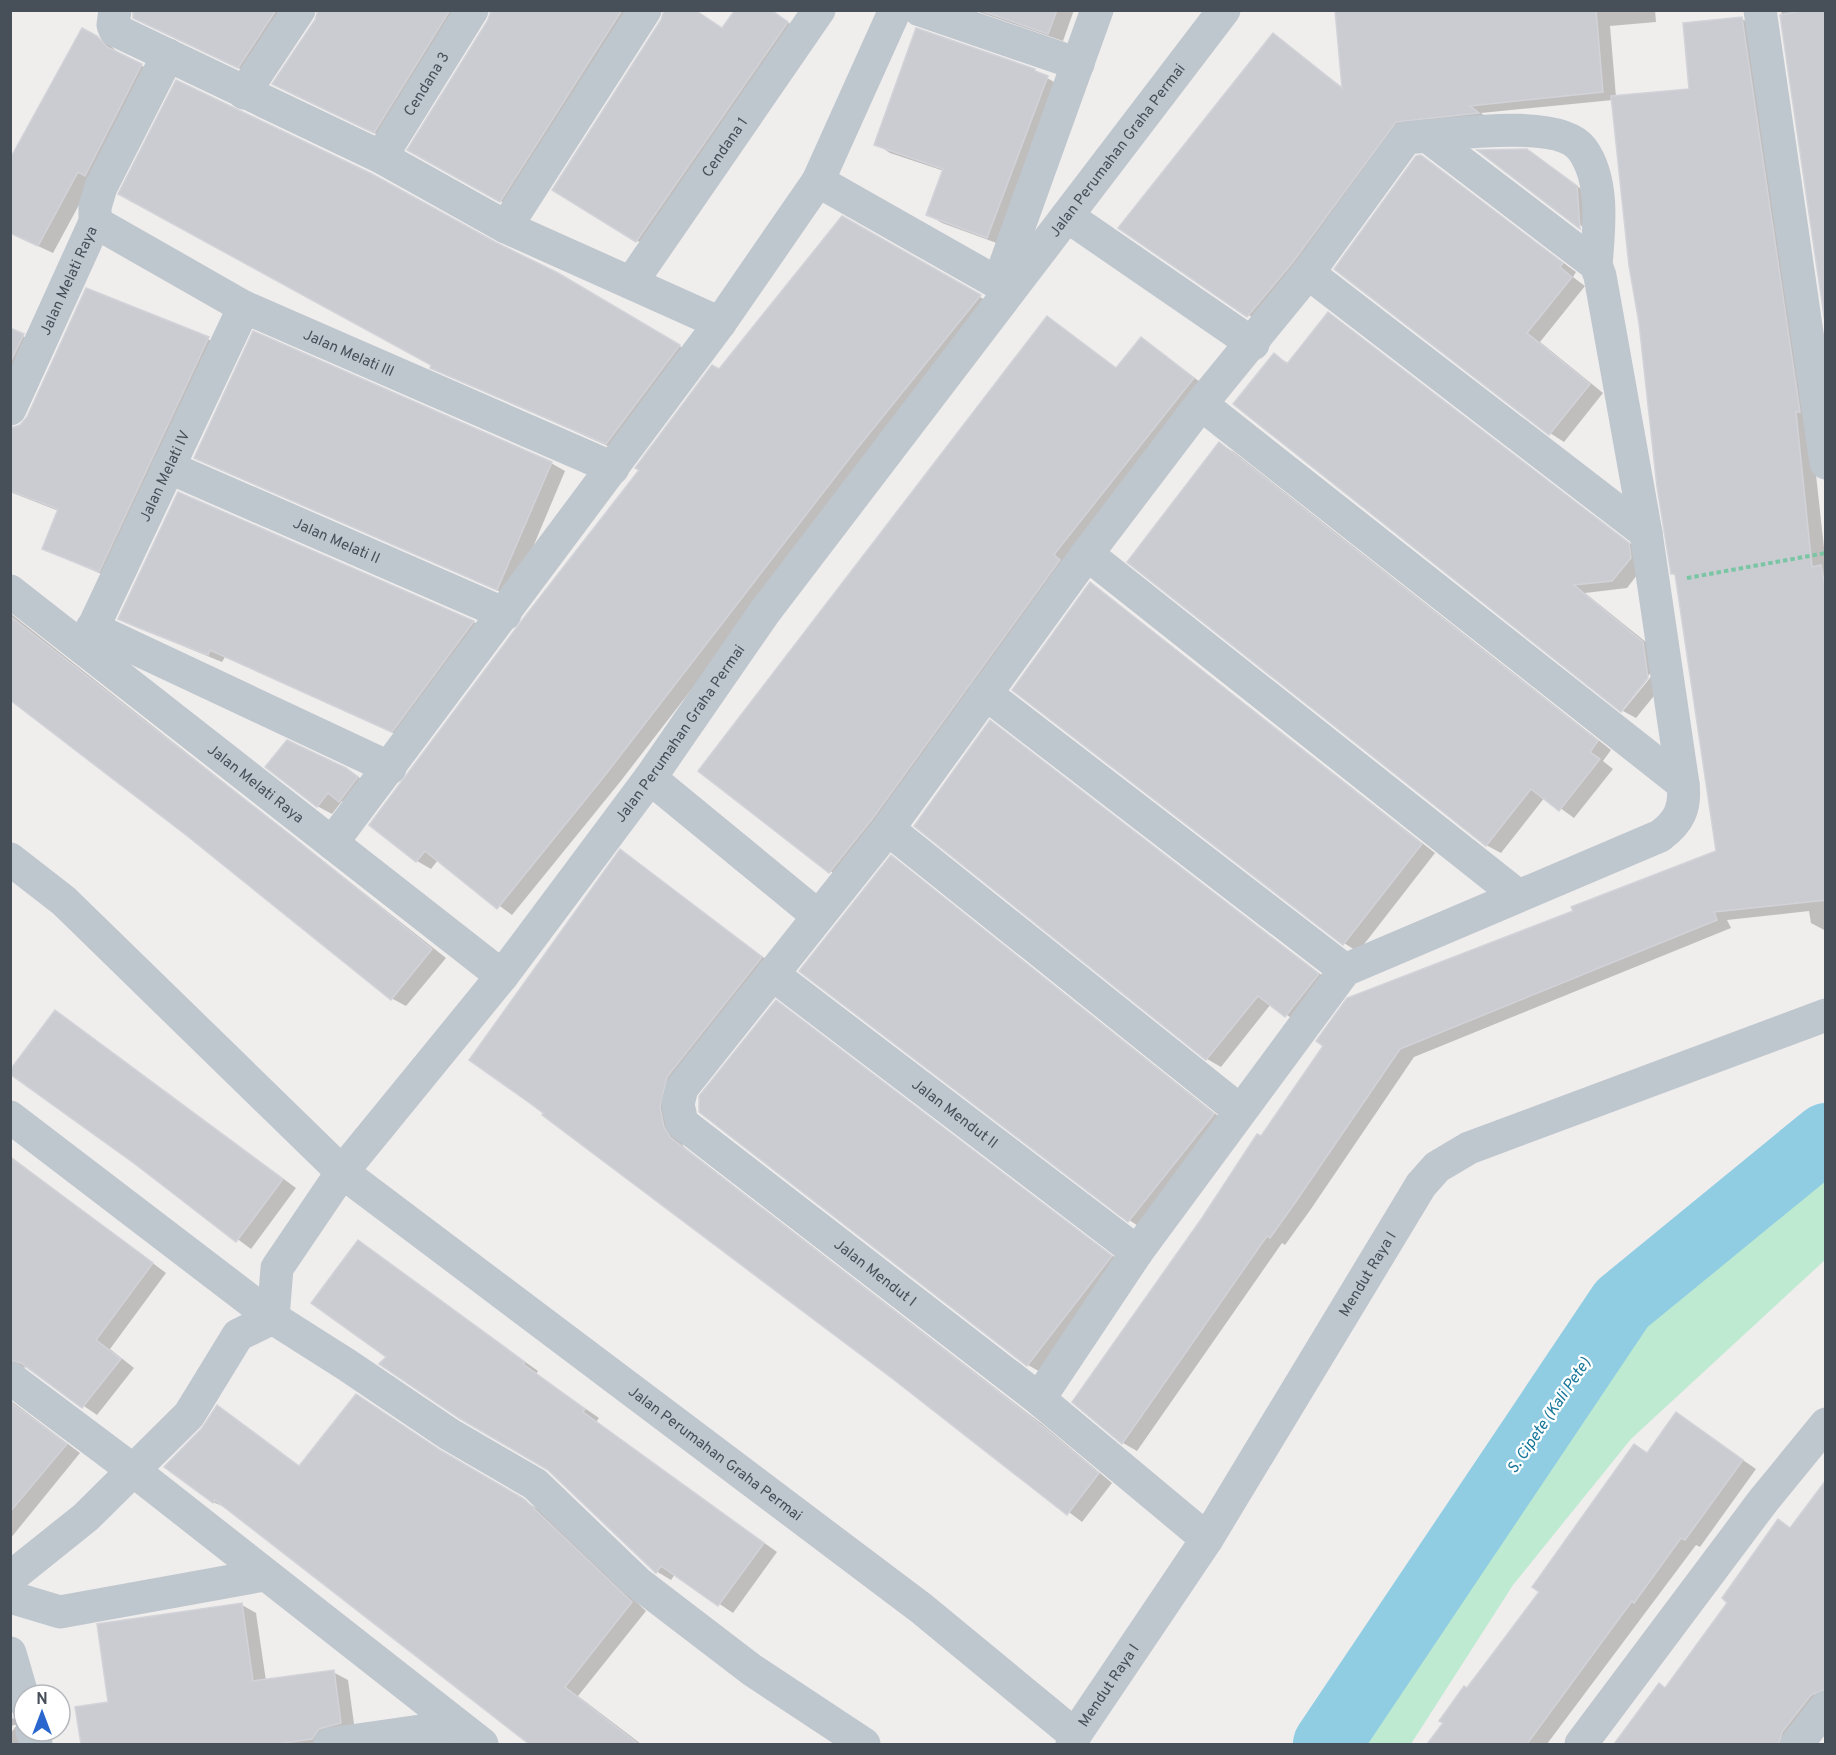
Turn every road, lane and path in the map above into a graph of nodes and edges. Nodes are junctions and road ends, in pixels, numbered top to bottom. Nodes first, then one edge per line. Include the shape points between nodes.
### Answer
1 (115, 10) edge
2 (299, 10) edge
3 (472, 10) edge
4 (645, 10) edge
5 (819, 10) edge
6 (896, 10) edge
7 (920, 10) edge
8 (1097, 10) edge
9 (1224, 10) edge
10 (1760, 10) edge
11 (168, 55) junction
12 (1078, 64) junction
13 (244, 93) junction
14 (1428, 136) junction
15 (381, 158) junction
16 (818, 181) junction
17 (1067, 216) junction
18 (95, 222) junction
19 (506, 227) junction
20 (1596, 265) junction
21 (1308, 273) junction
22 (631, 283) junction
23 (1005, 286) junction
24 (244, 307) junction
25 (720, 323) junction
26 (1253, 344) junction
27 (1202, 404) junction
28 (10, 409) edge
29 (1826, 463) edge
30 (168, 468) junction
31 (613, 468) junction
32 (1646, 533) junction
33 (1826, 553) edge
34 (1087, 554) junction
35 (1654, 584) junction
36 (10, 591) edge
37 (505, 614) junction
38 (88, 638) junction
39 (986, 693) junction
40 (390, 768) junction
41 (650, 778) junction
42 (1683, 784) junction
43 (888, 829) junction
44 (333, 843) junction
45 (10, 859) edge
46 (1517, 895) junction
47 (818, 916) junction
48 (1345, 970) junction
49 (772, 974) junction
50 (502, 976) junction
51 (1826, 1015) edge
52 (1239, 1110) junction
53 (10, 1118) edge
54 (342, 1172) junction
55 (1137, 1252) junction
56 (273, 1318) junction
57 (10, 1378) edge
58 (1039, 1399) junction
59 (1826, 1424) edge
60 (134, 1471) junction
61 (1207, 1539) junction
62 (264, 1575) junction
63 (10, 1578) edge
64 (10, 1597) edge
65 (10, 1653) edge
66 (19, 1683) edge
67 (1826, 1707) edge
68 (455, 1726) junction
69 (1074, 1740) edge
70 (330, 1744) edge
71 (482, 1744) edge
72 (864, 1744) edge
73 (1581, 1744) edge
74 (1797, 1744) edge

1 - 11 street via 115,30
2 - 13 street
3 - 15 street, Cendana 3
4 - 19 street
5 - 22 street, Cendana 1
6 - 16 street
7 - 12 street
8 - 12 street, Jalan Perumahan Graha Permai
9 - 17 street, Jalan Perumahan Graha Permai
10 - 29 street
11 - 13 street
11 - 18 street, Jalan Melati Raya via 101,187
12 - 23 street, Jalan Perumahan Graha Permai
13 - 15 street
14 - 20 street
14 - 20 street via 1545,132 1566,136 1582,148 1592,166 1597,195
14 - 21 street via 1406,138
15 - 19 street
16 - 23 street
16 - 25 street
17 - 23 street, Jalan Perumahan Graha Permai
17 - 26 street
18 - 24 street, Jalan Melati III
18 - 28 street, Jalan Melati Raya
19 - 22 street
20 - 32 street via 1605,290
21 - 26 street
21 - 32 street
22 - 25 street
23 - 41 street, Jalan Perumahan Graha Permai
24 - 30 street, Jalan Melati IV
24 - 31 street, Jalan Melati III
25 - 31 street
26 - 27 street
27 - 34 street
27 - 42 street
30 - 37 street, Jalan Melati II
30 - 38 street, Jalan Melati IV
31 - 37 street
32 - 35 street
33 - 35 path
34 - 39 street
34 - 46 street
35 - 42 street
36 - 38 street, Jalan Melati Raya
37 - 40 street
38 - 40 street
38 - 44 street, Jalan Melati Raya
39 - 43 street
39 - 48 street
40 - 44 street
41 - 47 street
41 - 50 street, Jalan Perumahan Graha Permai
42 - 46 street via 1681,814 1675,825 1660,836
43 - 47 street
43 - 52 street
44 - 50 street, Jalan Melati Raya
45 - 54 street via 64,901
46 - 48 street
47 - 49 street
48 - 52 street
49 - 55 street, Jalan Mendut II
49 - 58 street, Jalan Mendut I via 682,1088 678,1104 682,1123
50 - 54 street, Jalan Perumahan Graha Permai
51 - 61 street, Mendut Raya I via 1469,1148 1437,1167 1421,1185
52 - 55 street
53 - 56 street
54 - 56 street, Jalan Perumahan Graha Permai via 277,1268
54 - 69 street, Jalan Perumahan Graha Permai via 921,1608
55 - 58 street
56 - 60 street via 238,1335 189,1415
56 - 72 street via 449,1434 535,1484 637,1582 752,1670
57 - 60 street
58 - 61 street, Jalan Mendut I
59 - 73 street via 1763,1501
60 - 62 street
60 - 63 street via 86,1517
61 - 69 street, Mendut Raya I
62 - 64 street via 60,1612
62 - 68 street
65 - 66 street
67 - 74 street
68 - 70 street
68 - 71 street

